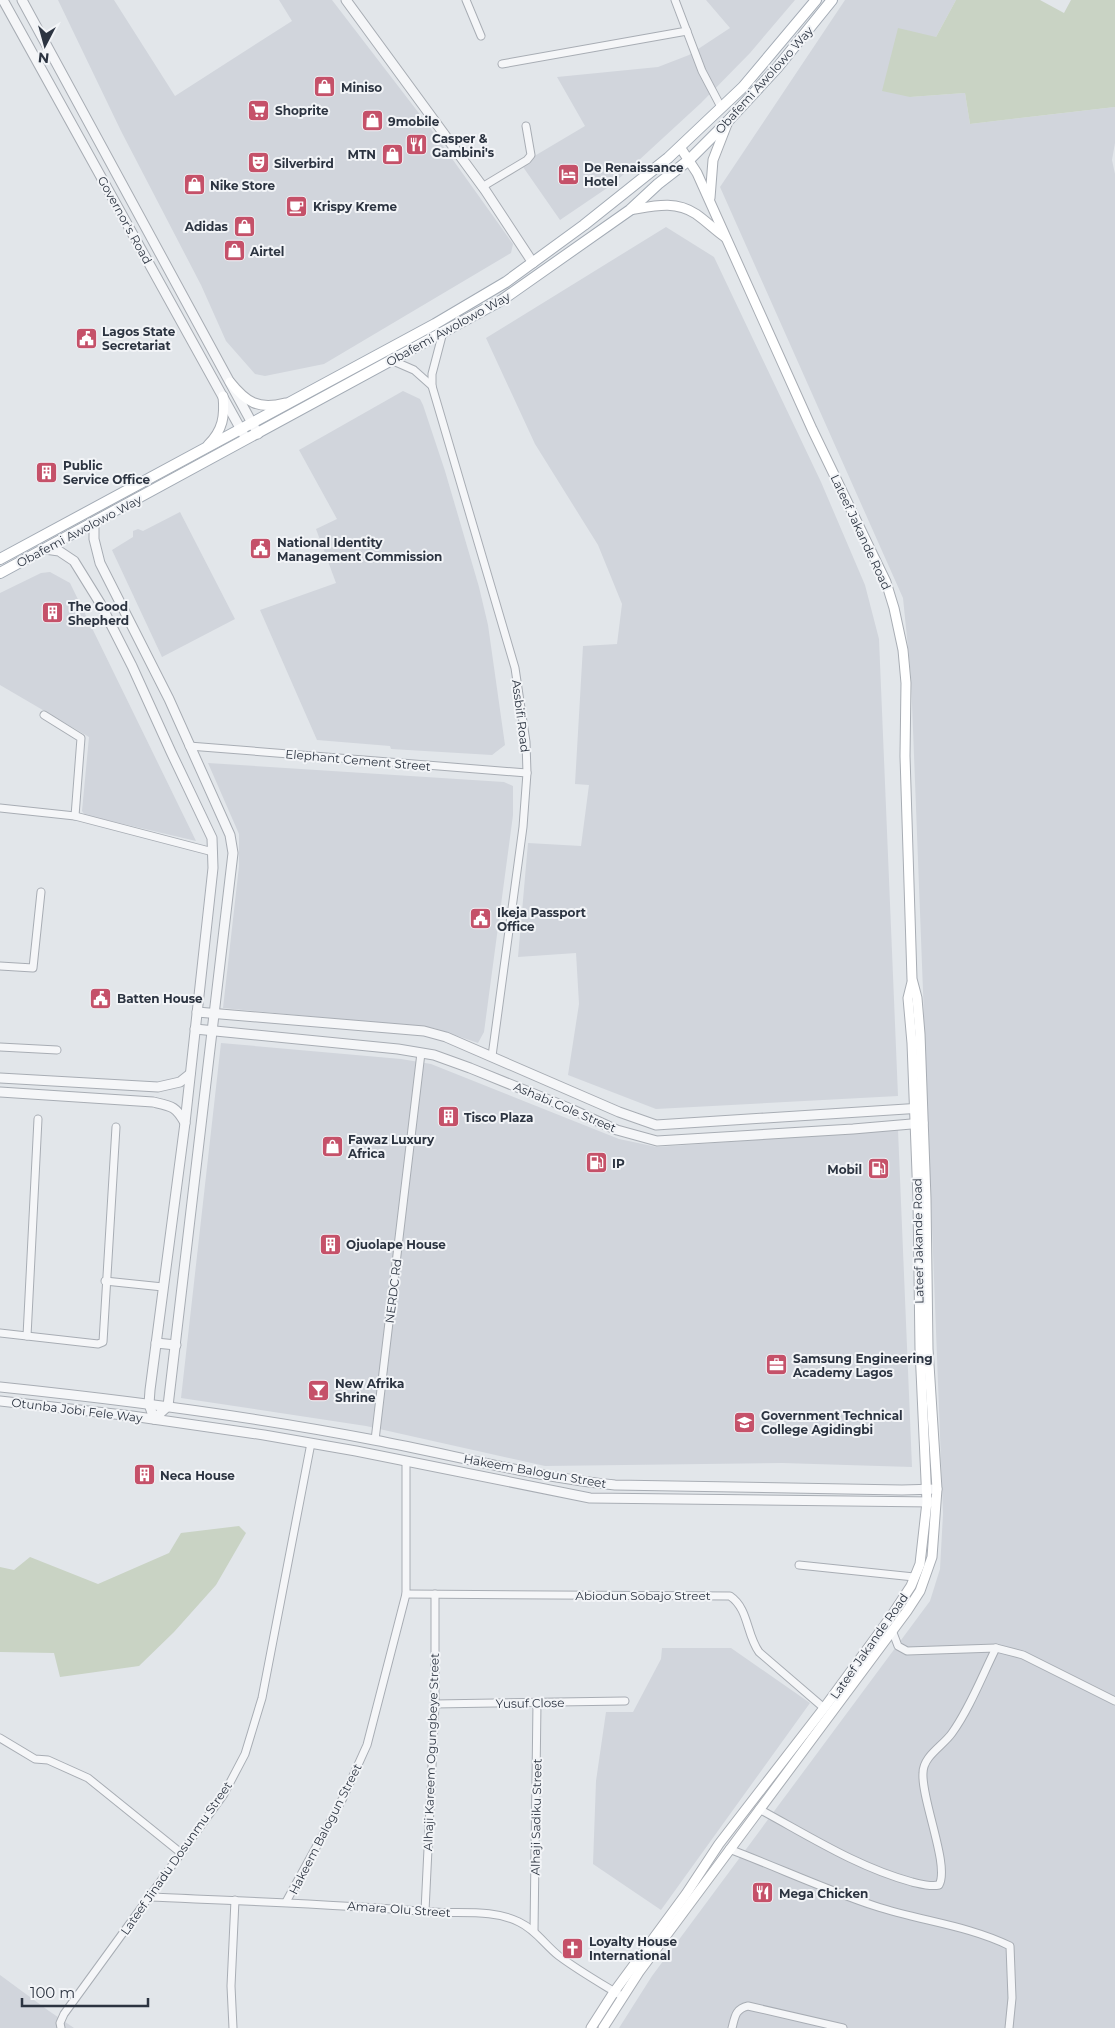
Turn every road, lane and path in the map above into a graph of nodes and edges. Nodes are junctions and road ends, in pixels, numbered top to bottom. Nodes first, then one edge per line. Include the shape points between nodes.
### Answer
1 (3, 0) edge
2 (22, 0) edge
3 (346, 0) edge
4 (466, 0) edge
5 (676, 0) edge
6 (816, 0) edge
7 (832, 0) edge
8 (687, 32) junction
9 (481, 36) dead end
10 (502, 64) dead end
11 (721, 107) junction
12 (728, 121) junction
13 (526, 126) dead end
14 (680, 147) junction
15 (689, 160) junction
16 (482, 186) junction
17 (709, 200) junction
18 (630, 210) junction
19 (726, 237) junction
20 (533, 263) junction
21 (443, 332) junction
22 (391, 360) junction
23 (230, 382) junction
24 (432, 386) junction
25 (223, 396) junction
26 (295, 400) junction
27 (253, 424) junction
28 (242, 430) junction
29 (258, 434) junction
30 (247, 440) junction
31 (205, 449) junction
32 (94, 523) junction
33 (45, 549) junction
34 (0, 559) edge
35 (0, 573) edge
36 (115, 595) junction
37 (100, 603) junction
38 (44, 715) dead end
39 (190, 746) junction
40 (527, 773) junction
41 (0, 808) edge
42 (75, 816) junction
43 (213, 852) junction
44 (41, 892) dead end
45 (0, 966) edge
46 (197, 1012) junction
47 (214, 1013) junction
48 (271, 1018) junction
49 (195, 1028) junction
50 (212, 1030) junction
51 (269, 1036) junction
52 (0, 1047) edge
53 (57, 1050) dead end
54 (421, 1053) junction
55 (492, 1056) junction
56 (190, 1074) junction
57 (0, 1078) edge
58 (0, 1092) edge
59 (918, 1108) junction
60 (862, 1112) junction
61 (38, 1119) dead end
62 (185, 1123) junction
63 (919, 1123) junction
64 (116, 1127) dead end
65 (862, 1129) junction
66 (105, 1281) junction
67 (163, 1287) junction
68 (0, 1333) edge
69 (27, 1336) junction
70 (156, 1343) junction
71 (176, 1345) junction
72 (0, 1387) edge
73 (0, 1401) edge
74 (149, 1404) junction
75 (168, 1406) junction
76 (154, 1419) junction
77 (375, 1440) junction
78 (311, 1444) junction
79 (406, 1460) junction
80 (485, 1463) junction
81 (482, 1477) junction
82 (792, 1487) junction
83 (926, 1489) junction
84 (937, 1489) junction
85 (792, 1500) junction
86 (932, 1502) junction
87 (799, 1566) dead end
88 (914, 1578) junction
89 (406, 1594) junction
90 (435, 1594) junction
91 (892, 1630) junction
92 (996, 1648) junction
93 (625, 1701) dead end
94 (1115, 1702) edge
95 (537, 1703) junction
96 (435, 1704) junction
97 (824, 1708) junction
98 (0, 1738) edge
99 (759, 1809) junction
100 (729, 1849) junction
101 (181, 1853) junction
102 (149, 1896) junction
103 (235, 1900) junction
104 (286, 1902) junction
105 (425, 1911) junction
106 (534, 1931) junction
107 (614, 1992) junction
108 (623, 1998) junction
109 (60, 2026) edge
110 (233, 2028) edge
111 (591, 2028) edge
112 (603, 2028) edge
113 (732, 2028) edge
114 (843, 2028) edge
115 (1010, 2028) edge

1 - 25 street, Governor's Road
2 - 23 street, Governor's Road
3 - 16 street
4 - 9 street
5 - 8 street
6 - 11 main road, Obafemi Awolowo Way
7 - 12 main road, Obafemi Awolowo Way via 777,68
8 - 10 street
8 - 11 street
11 - 14 main road, Obafemi Awolowo Way
12 - 15 main road, Obafemi Awolowo Way
12 - 17 main road via 713,160
13 - 16 street via 531,155
14 - 15 main road, Lateef Jakande Road
14 - 20 main road, Obafemi Awolowo Way
15 - 17 main road, Lateef Jakande Road
15 - 18 main road, Obafemi Awolowo Way
16 - 20 street
17 - 19 main road, Lateef Jakande Road
18 - 19 main road via 663,204 680,207 698,215
18 - 21 main road, Obafemi Awolowo Way via 502,300
19 - 59 main road, Lateef Jakande Road via 812,429 886,582 894,608 906,683 905,756 912,979 918,1007
20 - 26 main road, Obafemi Awolowo Way via 448,317
21 - 22 main road, Obafemi Awolowo Way
21 - 24 street
22 - 24 street via 414,370
22 - 29 main road, Obafemi Awolowo Way
23 - 26 main road via 240,394 258,405
23 - 27 street, Governor's Road
24 - 40 street, Assbifi Road via 515,668 526,742
25 - 28 street, Governor's Road
25 - 31 main road via 225,411 222,424
26 - 27 main road, Obafemi Awolowo Way
27 - 28 main road, Obafemi Awolowo Way
27 - 29 street, Governor's Road
28 - 30 street, Governor's Road
28 - 31 main road, Obafemi Awolowo Way
29 - 30 main road, Obafemi Awolowo Way
30 - 32 main road, Obafemi Awolowo Way
31 - 34 main road, Obafemi Awolowo Way
32 - 33 main road, Obafemi Awolowo Way
32 - 36 street via 100,564
33 - 35 main road, Obafemi Awolowo Way
33 - 37 street via 59,551 74,561
36 - 37 street
36 - 39 street
37 - 43 street via 212,838
38 - 42 street via 81,738
39 - 40 street, Elephant Cement Street
39 - 47 street via 230,835 233,853
40 - 55 street, Assbifi Road via 523,827
41 - 42 street
42 - 43 street
43 - 46 street
44 - 45 street via 33,968
46 - 47 street, Ashabi Cole Street
46 - 49 street
47 - 48 street, Ashabi Cole Street
47 - 50 street
48 - 51 street
48 - 55 street, Ashabi Cole Street via 424,1031
49 - 50 street, Ashabi Cole Street
49 - 56 street
50 - 51 street, Ashabi Cole Street
50 - 71 street
51 - 54 street, Ashabi Cole Street
52 - 53 street
54 - 65 street, Ashabi Cole Street via 470,1068 617,1130 657,1142
54 - 77 street, NERDC Rd
55 - 60 street, Ashabi Cole Street via 656,1125
56 - 57 street via 180,1082 158,1087
56 - 62 street
58 - 62 street via 153,1102 172,1106
59 - 60 street, Ashabi Cole Street
59 - 63 main road, Lateef Jakande Road
60 - 65 street
61 - 69 street
62 - 67 street
63 - 65 street, Ashabi Cole Street
63 - 83 main road, Lateef Jakande Road via 920,1349
63 - 84 main road, Lateef Jakande Road via 926,1199 928,1349
64 - 66 street
66 - 67 street
66 - 69 street via 103,1342
67 - 70 street
68 - 69 street
70 - 71 street
70 - 74 street
71 - 75 street
72 - 74 street, Otunba Jobi Fele Way
73 - 76 street, Otunba Jobi Fele Way
74 - 75 street, Otunba Jobi Fele Way
74 - 76 street
75 - 76 street
75 - 77 street, Hakeem Balogun Street
76 - 78 street, Hakeem Balogun Street
77 - 80 street, Hakeem Balogun Street
78 - 79 street, Hakeem Balogun Street
78 - 101 street, Lateef Jinadu Dosunmu Street via 253,1730 245,1754 224,1794
79 - 81 street, Hakeem Balogun Street
79 - 89 street, Hakeem Balogun Street
80 - 81 street
80 - 82 street, Hakeem Balogun Street via 615,1486
81 - 85 street, Hakeem Balogun Street via 590,1498
82 - 83 street, Hakeem Balogun Street
82 - 85 street
83 - 84 street, Hakeem Balogun Street
83 - 86 main road, Lateef Jakande Road
84 - 86 main road, Lateef Jakande Road
85 - 86 street, Hakeem Balogun Street
86 - 88 main road, Lateef Jakande Road via 922,1556
86 - 91 main road, Lateef Jakande Road via 930,1568 920,1591
87 - 88 street
88 - 97 main road, Lateef Jakande Road via 890,1618
89 - 90 street, Abiodun Sobajo Street
89 - 104 street, Hakeem Balogun Street via 367,1745 344,1798
90 - 96 street, Alhaji Kareem Ogungbeye Street
90 - 97 street, Abiodun Sobajo Street via 730,1596 742,1609 752,1643 759,1652
91 - 92 street via 898,1646 907,1651
91 - 99 main road, Lateef Jakande Road
92 - 94 street via 1023,1655
92 - 99 street via 952,1734 929,1758 923,1772 942,1871 939,1885 923,1885 857,1863
93 - 95 street, Yusuf Close
95 - 96 street, Yusuf Close
95 - 106 street, Alhaji Sadiku Street
96 - 105 street, Alhaji Kareem Ogungbeye Street
97 - 107 main road, Lateef Jakande Road via 719,1844
98 - 101 street via 35,1759 48,1760 88,1778
99 - 100 main road, Lateef Jakande Road
100 - 108 main road, Lateef Jakande Road
100 - 115 street via 875,1906 958,1926 1010,1946
101 - 102 street, Lateef Jinadu Dosunmu Street
102 - 103 street, Amara Olu Street
102 - 109 street, Lateef Jinadu Dosunmu Street via 64,2014
103 - 104 street, Amara Olu Street
103 - 110 street
104 - 105 street, Amara Olu Street
105 - 106 street, Amara Olu Street via 489,1913 520,1922
106 - 107 street, Amara Olu Street via 558,1955
107 - 108 street, Amara Olu Street
107 - 111 main road, Lateef Jakande Road
108 - 112 main road, Lateef Jakande Road
113 - 114 street via 736,2012 748,2006

